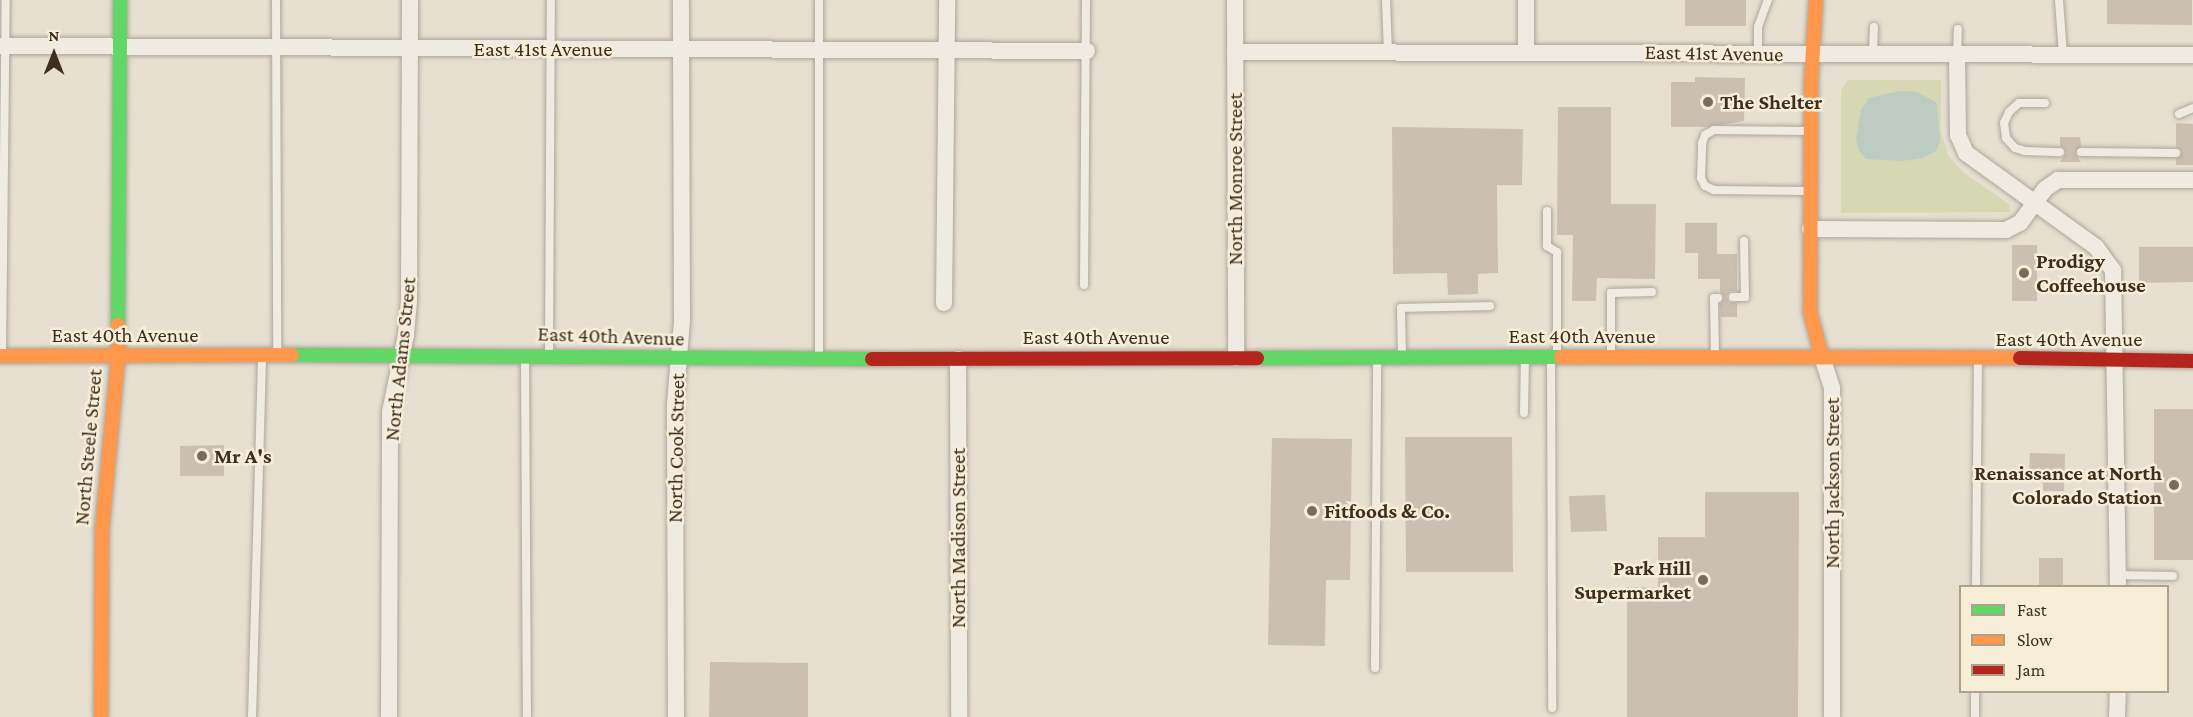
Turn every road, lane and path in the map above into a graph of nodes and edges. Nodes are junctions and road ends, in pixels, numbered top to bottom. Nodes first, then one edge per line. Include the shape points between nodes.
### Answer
1 (6, 0) edge
2 (120, 0) edge
3 (276, 0) edge
4 (410, 0) edge
5 (551, 0) edge
6 (681, 0) edge
7 (819, 0) edge
8 (947, 0) edge
9 (1086, 0) edge
10 (1235, 0) edge
11 (1386, 0) edge
12 (1526, 0) edge
13 (1768, 0) edge
14 (1816, 0) edge
15 (2059, 0) edge
16 (1874, 27) dead end
17 (1958, 28) dead end
18 (3, 46) edge
19 (120, 47) junction
20 (276, 48) junction
21 (409, 48) junction
22 (551, 49) junction
23 (681, 49) junction
24 (819, 50) junction
25 (947, 50) junction
26 (1086, 51) junction
27 (1388, 51) junction
28 (1526, 51) junction
29 (1235, 52) junction
30 (1813, 53) junction
31 (1873, 54) junction
32 (1957, 54) junction
33 (2063, 54) junction
34 (1758, 55) junction
35 (2193, 55) edge
36 (2045, 103) dead end
37 (2193, 108) edge
38 (2179, 114) dead end
39 (1811, 131) junction
40 (2060, 152) dead end
41 (2081, 152) dead end
42 (2176, 153) dead end
43 (2193, 180) edge
44 (1810, 191) junction
45 (2034, 203) junction
46 (1547, 211) dead end
47 (1810, 229) junction
48 (1744, 241) dead end
49 (1084, 285) dead end
50 (1652, 292) dead end
51 (1733, 297) dead end
52 (1718, 298) dead end
53 (944, 303) dead end
54 (1490, 306) dead end
55 (262, 355) junction
56 (277, 355) junction
57 (402, 355) junction
58 (525, 355) junction
59 (549, 355) junction
60 (1, 356) edge
61 (118, 356) junction
62 (1554, 357) junction
63 (1611, 357) junction
64 (1715, 357) junction
65 (1822, 357) junction
66 (958, 358) junction
67 (1236, 358) junction
68 (1377, 358) junction
69 (1402, 358) junction
70 (1525, 358) junction
71 (678, 359) junction
72 (819, 359) junction
73 (1978, 360) junction
74 (2115, 360) junction
75 (2193, 360) edge
76 (1524, 413) dead end
77 (2173, 576) dead end
78 (2118, 581) edge
79 (1976, 585) edge
80 (1375, 668) dead end
81 (1975, 693) edge
82 (2118, 693) edge
83 (1552, 708) dead end
84 (101, 717) edge
85 (252, 717) edge
86 (389, 717) edge
87 (527, 717) edge
88 (676, 717) edge
89 (959, 717) edge
90 (1832, 717) edge
91 (1975, 717) edge
92 (2118, 717) edge

1 - 18 lane
2 - 19 street, North Steele Street
3 - 20 lane
4 - 21 street, North Adams Street
5 - 22 lane
6 - 23 street, North Cook Street
7 - 24 lane
8 - 25 street
9 - 26 lane
10 - 29 street, North Monroe Street
11 - 27 lane
12 - 28 street
13 - 34 lane via 1758,27
14 - 30 street, North Jackson Street
15 - 33 lane
16 - 31 lane
17 - 32 lane
18 - 19 street, East 41st Avenue
18 - 60 lane
19 - 20 street, East 41st Avenue
19 - 61 street, North Steele Street
20 - 21 street, East 41st Avenue
20 - 56 lane
21 - 22 street, East 41st Avenue
21 - 57 street, North Adams Street via 409,300
22 - 23 street, East 41st Avenue
22 - 59 lane
23 - 24 street, East 41st Avenue
23 - 71 street, North Cook Street via 682,320
24 - 25 street, East 41st Avenue
24 - 72 lane
25 - 26 street, East 41st Avenue
25 - 53 street
26 - 49 lane
27 - 28 street, East 41st Avenue
27 - 29 street, East 41st Avenue
28 - 34 street, East 41st Avenue
29 - 67 street, North Monroe Street
30 - 31 street, East 41st Avenue
30 - 34 street, East 41st Avenue
30 - 39 street, North Jackson Street
31 - 32 street, East 41st Avenue
32 - 33 street, East 41st Avenue
32 - 45 street via 1960,144 1974,161
33 - 35 street, East 41st Avenue
36 - 40 lane via 2019,103 2009,112 2004,123 2007,138 2025,152
37 - 38 lane
39 - 44 street, North Jackson Street
39 - 44 lane via 1714,130 1705,135 1702,143 1701,178 1705,186 1714,190
41 - 42 lane
43 - 45 street via 2058,180
44 - 47 street, North Jackson Street
45 - 47 street via 2019,223 2007,230
45 - 74 street via 2096,247 2109,261 2115,279
46 - 62 lane via 1547,246 1557,252
47 - 65 street, North Jackson Street via 1810,312
48 - 51 lane via 1745,297
50 - 63 lane via 1611,293
52 - 64 lane via 1714,298
54 - 69 lane via 1401,308
55 - 56 street, East 40th Avenue
55 - 61 street, East 40th Avenue
55 - 85 lane
56 - 57 street, East 40th Avenue
57 - 58 street, East 40th Avenue
57 - 86 street, North Adams Street via 390,412
58 - 59 street, East 40th Avenue
58 - 87 lane
59 - 71 street, East 40th Avenue
60 - 61 street, East 40th Avenue
61 - 84 street, North Steele Street via 102,530
62 - 63 street, East 40th Avenue
62 - 70 street, East 40th Avenue
62 - 83 lane
63 - 64 street, East 40th Avenue
64 - 65 street, East 40th Avenue
65 - 73 street, East 40th Avenue
65 - 90 street, North Jackson Street via 1832,388
66 - 67 street, East 40th Avenue
66 - 72 street, East 40th Avenue
66 - 89 street, North Madison Street
67 - 68 street, East 40th Avenue
68 - 69 street, East 40th Avenue
68 - 80 lane
69 - 70 street, East 40th Avenue
70 - 76 lane
71 - 72 street, East 40th Avenue
71 - 88 street, North Cook Street
73 - 74 street, East 40th Avenue
73 - 79 lane
74 - 75 street, East 40th Avenue
74 - 78 street
77 - 78 lane
81 - 91 lane
82 - 92 street

